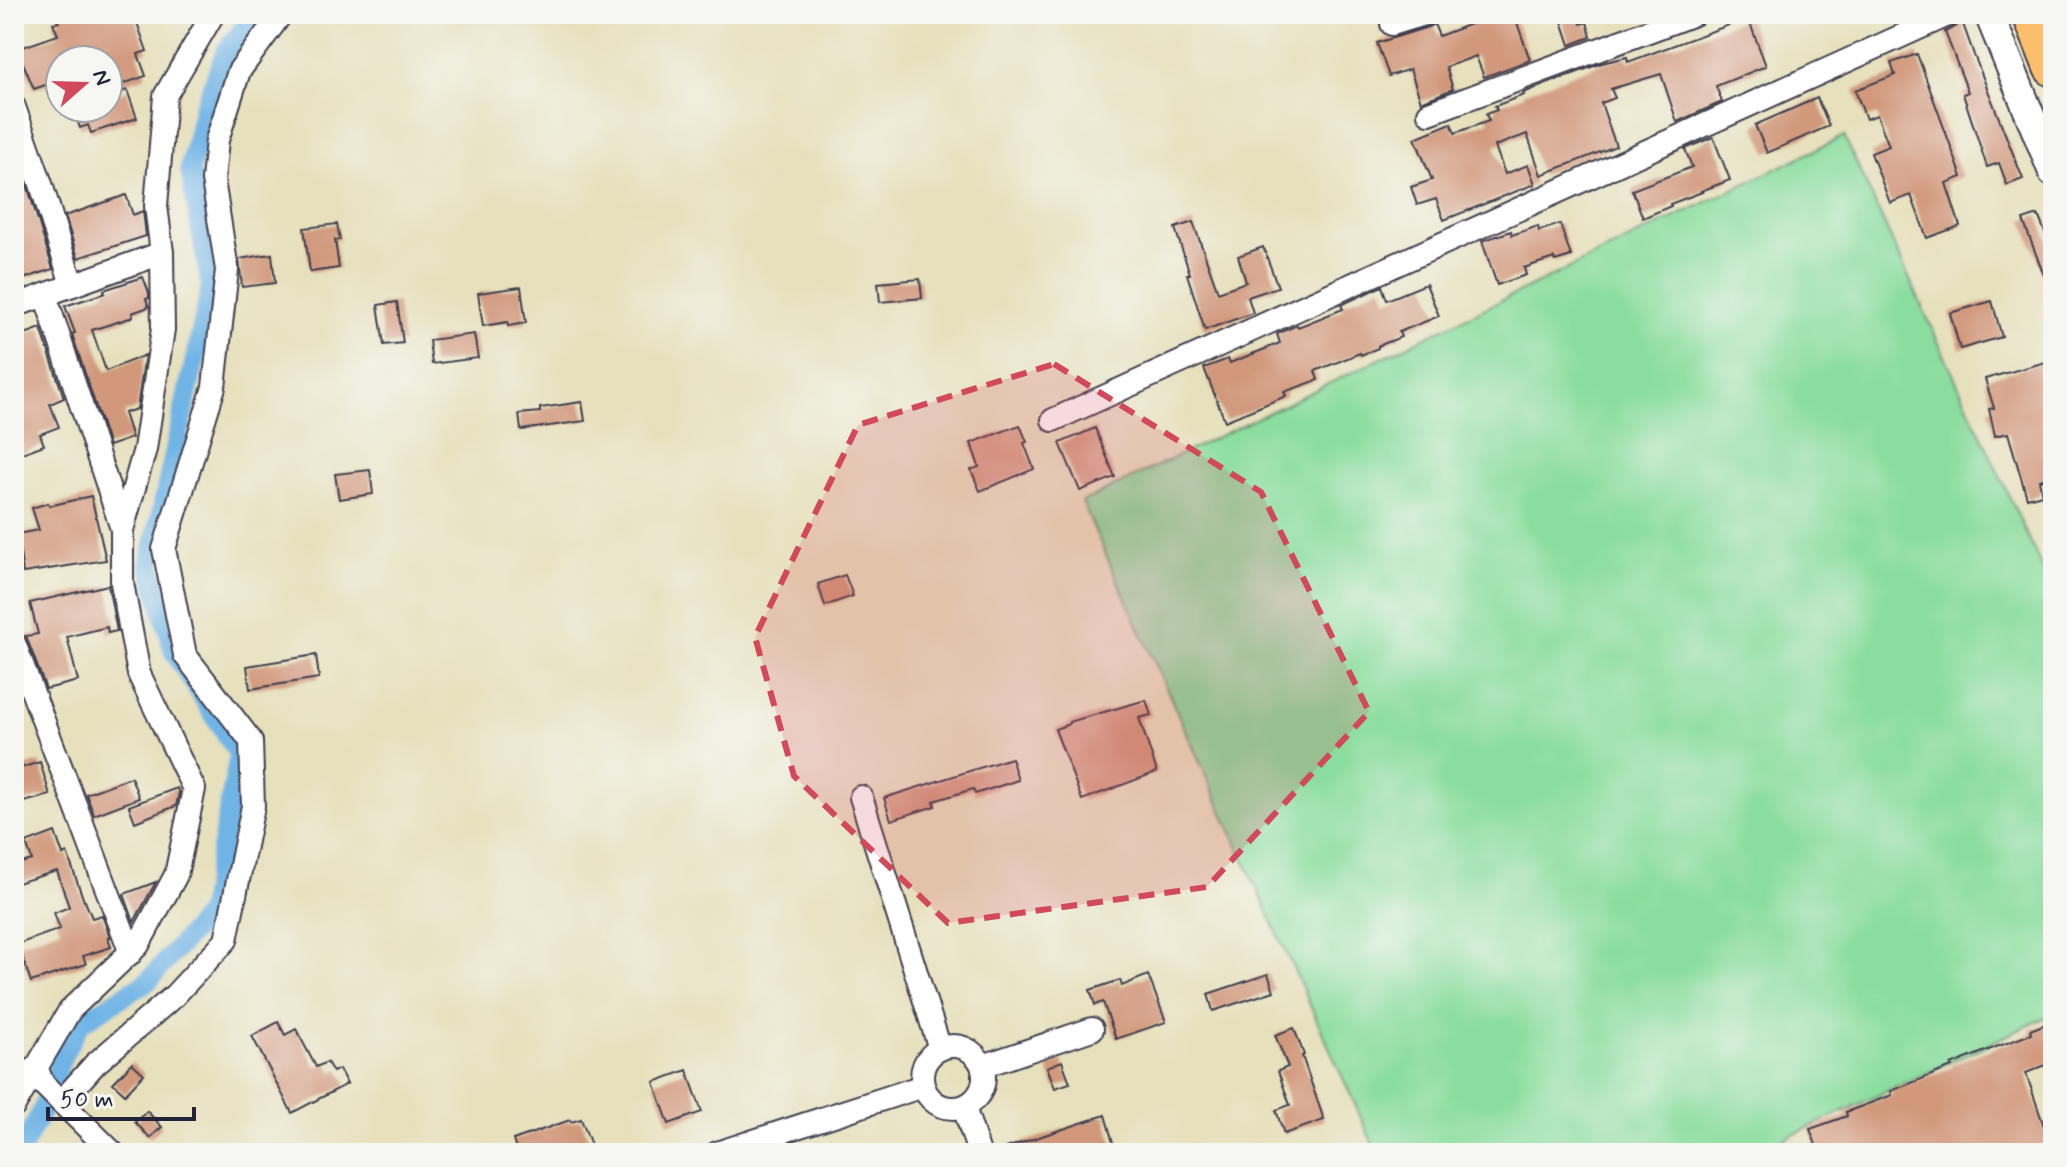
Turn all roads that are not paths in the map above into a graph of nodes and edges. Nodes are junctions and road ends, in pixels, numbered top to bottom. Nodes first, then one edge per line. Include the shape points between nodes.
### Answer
1 (213, 14) edge
2 (281, 14) edge
3 (1424, 14) edge
4 (1694, 14) edge
5 (1950, 14) edge
6 (1989, 14) edge
7 (2032, 14) edge
8 (1392, 24) dead end
9 (2053, 67) edge
10 (14, 107) edge
11 (1429, 113) dead end
12 (2053, 172) edge
13 (162, 253) junction
14 (72, 285) junction
15 (45, 295) junction
16 (14, 306) edge
17 (1053, 420) dead end
18 (122, 530) junction
19 (14, 643) edge
20 (861, 797) dead end
21 (131, 953) junction
22 (1092, 1029) dead end
23 (940, 1049) junction
24 (983, 1066) junction
25 (40, 1076) junction
26 (923, 1086) junction
27 (61, 1102) junction
28 (14, 1106) edge
29 (964, 1107) junction
30 (113, 1153) edge
31 (717, 1153) edge
32 (979, 1153) edge

1 - 13 street via 165,96 156,206
2 - 27 street via 239,71 217,140 213,180 227,270 214,387 164,549 185,655 251,741 253,806 226,940
3 - 8 street
4 - 11 street
5 - 17 street
6 - 12 street
7 - 9 highway
10 - 14 street
13 - 14 street
13 - 18 street via 163,329 145,449
14 - 15 street
15 - 16 street
15 - 18 street
18 - 21 street via 122,583 139,674 194,789 176,875
19 - 21 street
20 - 23 street
21 - 25 street via 70,1010
22 - 24 street
23 - 24 street via 961,1047
23 - 26 street via 925,1064
24 - 29 street via 979,1095
25 - 27 street
25 - 28 street
26 - 29 street via 936,1103
26 - 31 street
27 - 30 street
29 - 32 street

